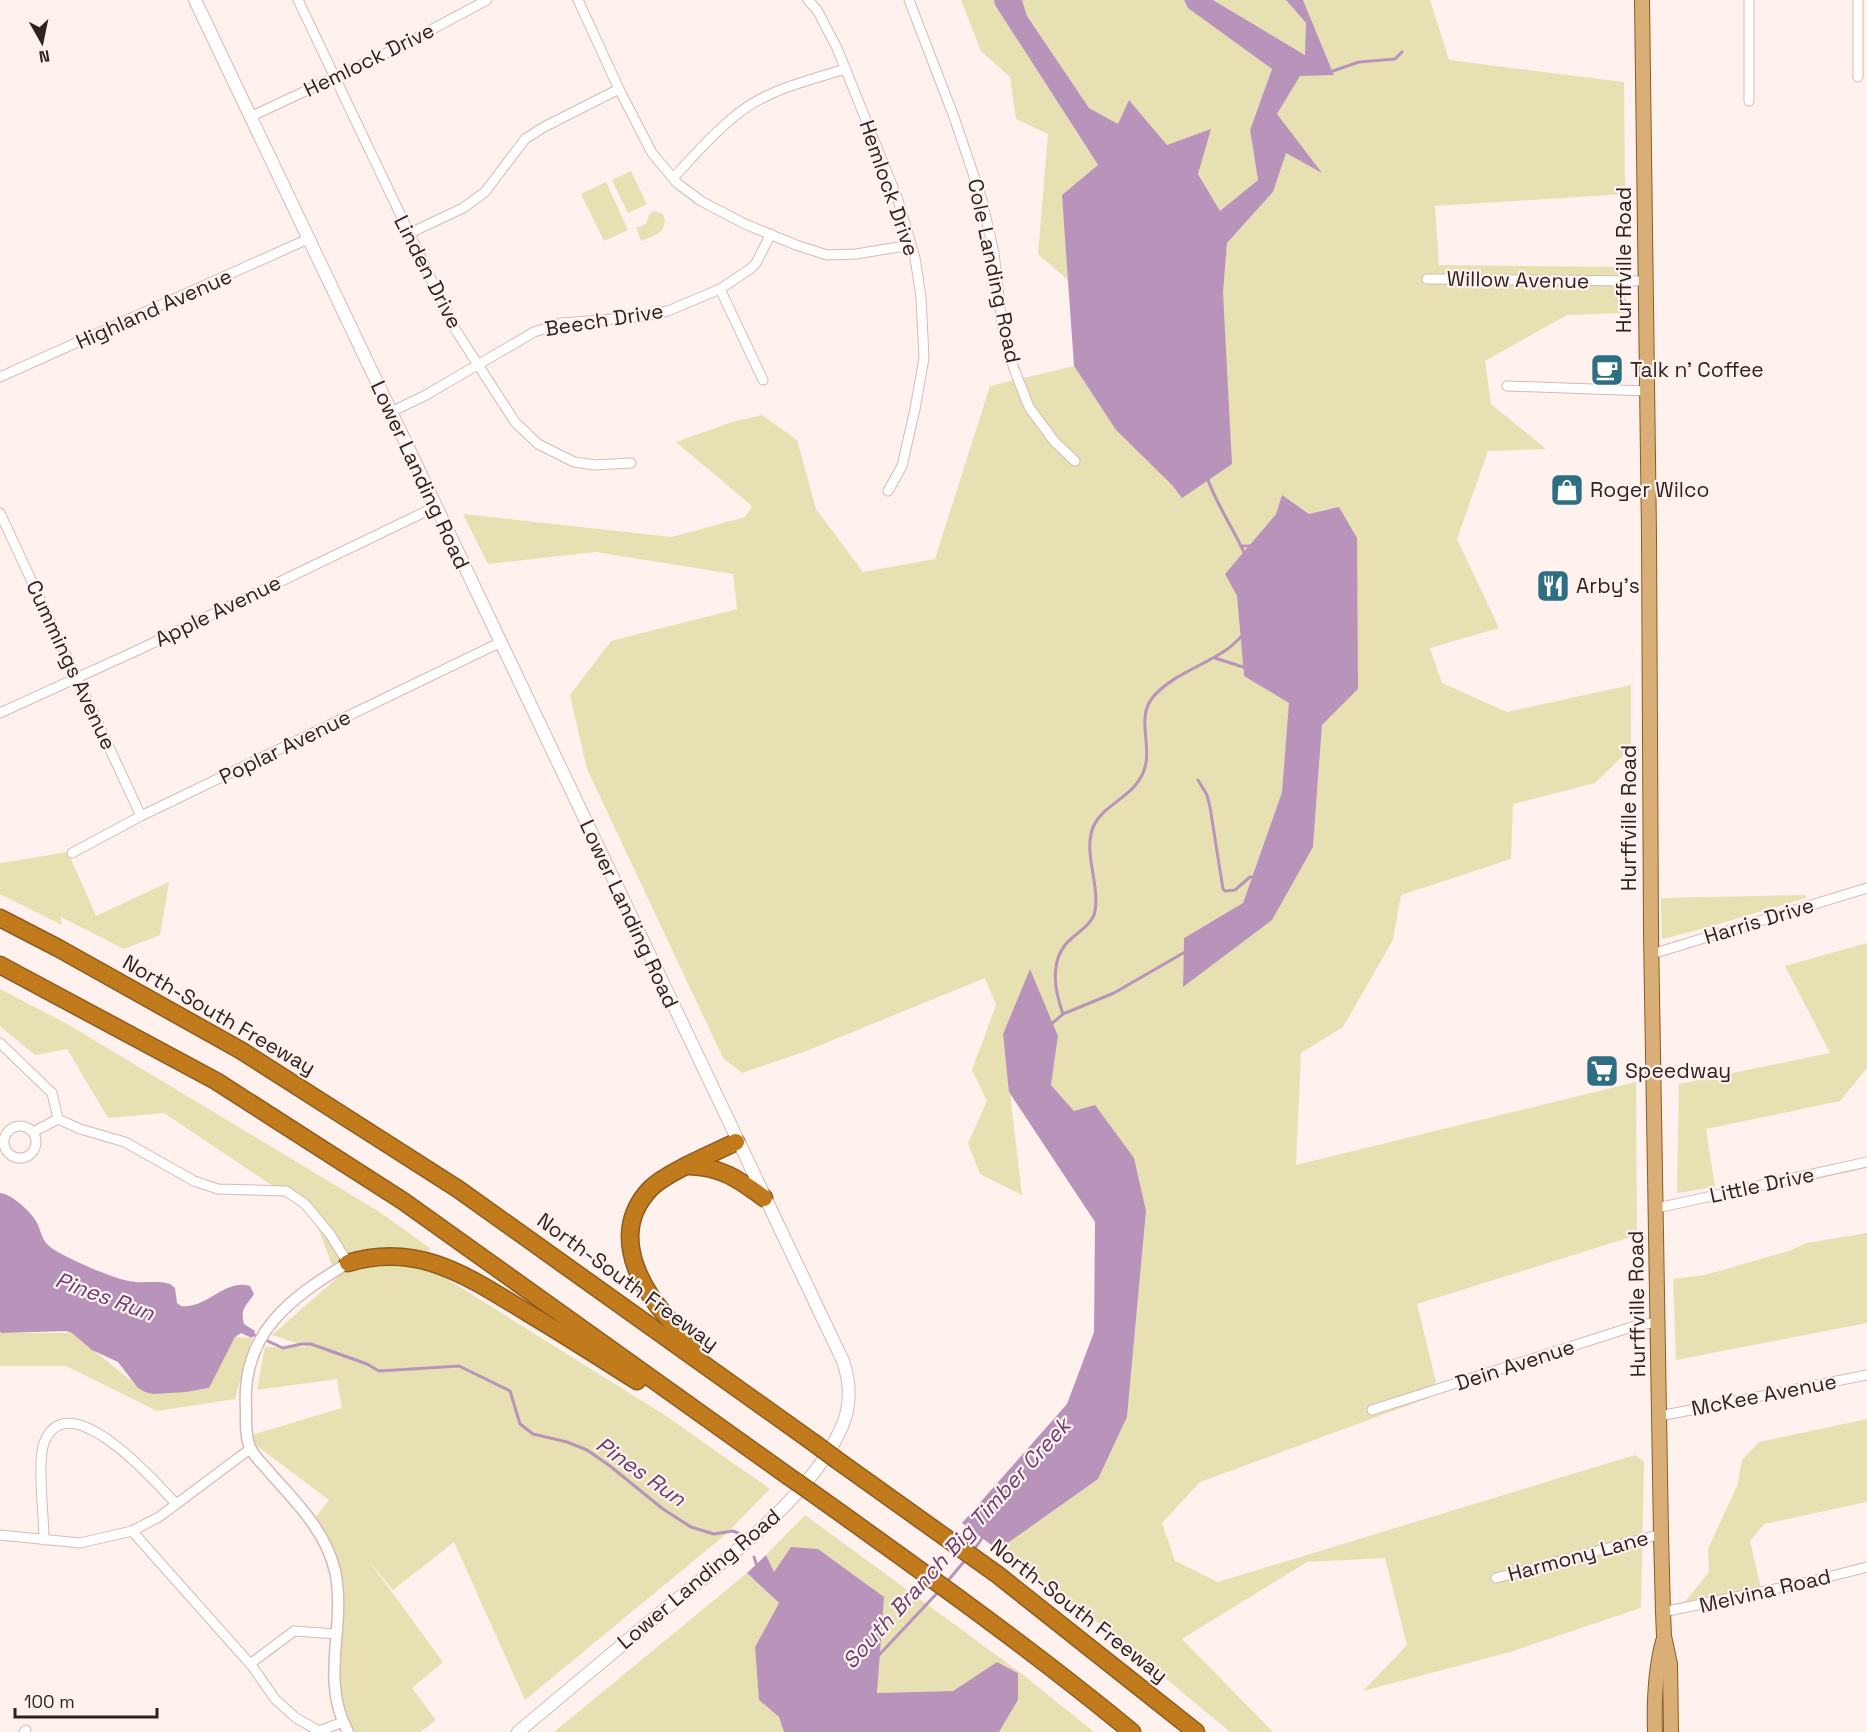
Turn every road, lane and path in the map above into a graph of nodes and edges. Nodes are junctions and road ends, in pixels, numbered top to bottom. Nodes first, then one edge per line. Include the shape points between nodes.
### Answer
1 (195, 0) edge
2 (298, 0) edge
3 (486, 0) edge
4 (578, 0) edge
5 (808, 0) edge
6 (909, 0) edge
7 (1642, 0) edge
8 (1749, 0) edge
9 (1858, 0) edge
10 (845, 69) junction
11 (335, 77) junction
12 (1858, 77) dead end
13 (619, 89) junction
14 (1749, 101) dead end
15 (250, 117) junction
16 (673, 178) junction
17 (408, 234) junction
18 (771, 234) junction
19 (308, 239) junction
20 (911, 245) junction
21 (1427, 279) dead end
22 (1646, 281) junction
23 (720, 289) junction
24 (478, 365) junction
25 (0, 378) edge
26 (763, 380) dead end
27 (1507, 386) dead end
28 (1647, 391) junction
29 (391, 412) junction
30 (1075, 461) dead end
31 (631, 463) dead end
32 (888, 491) dead end
33 (435, 507) junction
34 (0, 513) edge
35 (499, 643) junction
36 (77, 678) junction
37 (0, 713) edge
38 (141, 816) junction
39 (72, 853) dead end
40 (1867, 888) edge
41 (0, 918) edge
42 (1652, 954) junction
43 (0, 965) edge
44 (0, 1043) edge
45 (58, 1119) junction
46 (33, 1132) dead end
47 (736, 1142) junction
48 (1867, 1162) edge
49 (688, 1166) junction
50 (764, 1198) junction
51 (1657, 1208) junction
52 (348, 1263) junction
53 (1659, 1323) junction
54 (1867, 1375) edge
55 (720, 1376) junction
56 (1372, 1410) dead end
57 (1660, 1416) junction
58 (710, 1420) junction
59 (250, 1449) junction
60 (176, 1504) junction
61 (132, 1531) junction
62 (1661, 1534) junction
63 (0, 1535) edge
64 (44, 1540) junction
65 (1867, 1567) edge
66 (1496, 1578) dead end
67 (1662, 1612) junction
68 (336, 1634) junction
69 (1664, 1636) junction
70 (250, 1664) junction
71 (346, 1727) edge
72 (518, 1732) edge
73 (1132, 1732) edge
74 (1196, 1732) edge
75 (1655, 1732) edge
76 (1671, 1732) edge

1 - 15 main road, Lower Landing Road
2 - 11 street, Linden Drive
3 - 11 street, Hemlock Drive
4 - 13 street
5 - 10 street, Hemlock Drive via 817,10
6 - 30 street, Cole Landing Road via 982,200 994,253 1002,324 1014,369 1029,407 1054,441
7 - 22 main road, Hurffville Road
8 - 14 street
9 - 12 street
10 - 16 street via 789,87 736,114
10 - 20 street, Hemlock Drive via 898,200
11 - 15 street, Hemlock Drive
11 - 17 street, Linden Drive
13 - 16 street via 652,153
13 - 17 street via 525,139 485,192 462,208
15 - 19 main road, Lower Landing Road
16 - 18 street via 701,201
17 - 24 street, Linden Drive via 455,329
18 - 20 street via 827,255
18 - 23 street, Beech Drive via 756,263
19 - 25 street, Highland Avenue
19 - 29 main road, Lower Landing Road
20 - 32 street, Hemlock Drive via 921,297 924,358 902,466
21 - 22 street, Willow Avenue
22 - 28 main road, Hurffville Road
23 - 24 street, Beech Drive via 668,311 562,323 534,332
23 - 26 street
24 - 29 street, Beech Drive
24 - 31 street, Linden Drive via 515,422 538,444 574,462
27 - 28 street
28 - 42 main road, Hurffville Road
29 - 33 main road, Lower Landing Road
33 - 35 main road, Lower Landing Road
33 - 36 street, Apple Avenue
34 - 36 street, Cummings Avenue
35 - 38 street, Poplar Avenue
35 - 47 main road, Lower Landing Road
36 - 37 street, Apple Avenue
36 - 38 street, Cummings Avenue
38 - 39 street, Poplar Avenue
40 - 42 street, Harris Drive
41 - 55 highway, North-South Freeway via 262,1064 458,1189
42 - 51 main road, Hurffville Road
43 - 58 highway via 226,1087 403,1201
44 - 45 street via 52,1093
45 - 46 street
45 - 52 street via 125,1142 218,1189 286,1191 305,1204
47 - 49 highway
47 - 50 main road, Lower Landing Road
48 - 51 street, Little Drive
49 - 50 highway via 727,1173
49 - 55 highway via 656,1184 644,1197 632,1228 633,1255 640,1279 657,1307 700,1348
50 - 72 main road, Lower Landing Road via 846,1369 848,1408 840,1431 816,1469 784,1507 735,1553
51 - 53 main road, Hurffville Road
52 - 58 highway via 399,1256 458,1272 646,1387
52 - 59 street via 285,1307 257,1344 245,1394
53 - 56 street, Dein Avenue via 1638,1325
53 - 57 main road, Hurffville Road
54 - 57 street, McKee Avenue
55 - 74 highway, North-South Freeway, bridge via 998,1575
57 - 62 main road, Hurffville Road
58 - 73 highway, bridge via 973,1608
59 - 60 street
59 - 68 street via 328,1547 337,1587
60 - 61 street
60 - 64 street via 147,1472 95,1431 86,1425 63,1424 52,1430 44,1443
61 - 64 street via 80,1543
61 - 70 street
62 - 66 street, Harmony Lane
62 - 67 main road, Hurffville Road
63 - 64 street
65 - 67 street, Melvina Road
67 - 69 main road, Hurffville Road
68 - 70 street via 294,1631
68 - 71 street via 335,1700
69 - 75 main road, Hurffville Road via 1657,1664
69 - 76 main road, Hurffville Road via 1670,1664
70 - 71 street via 275,1699 296,1718 319,1731

